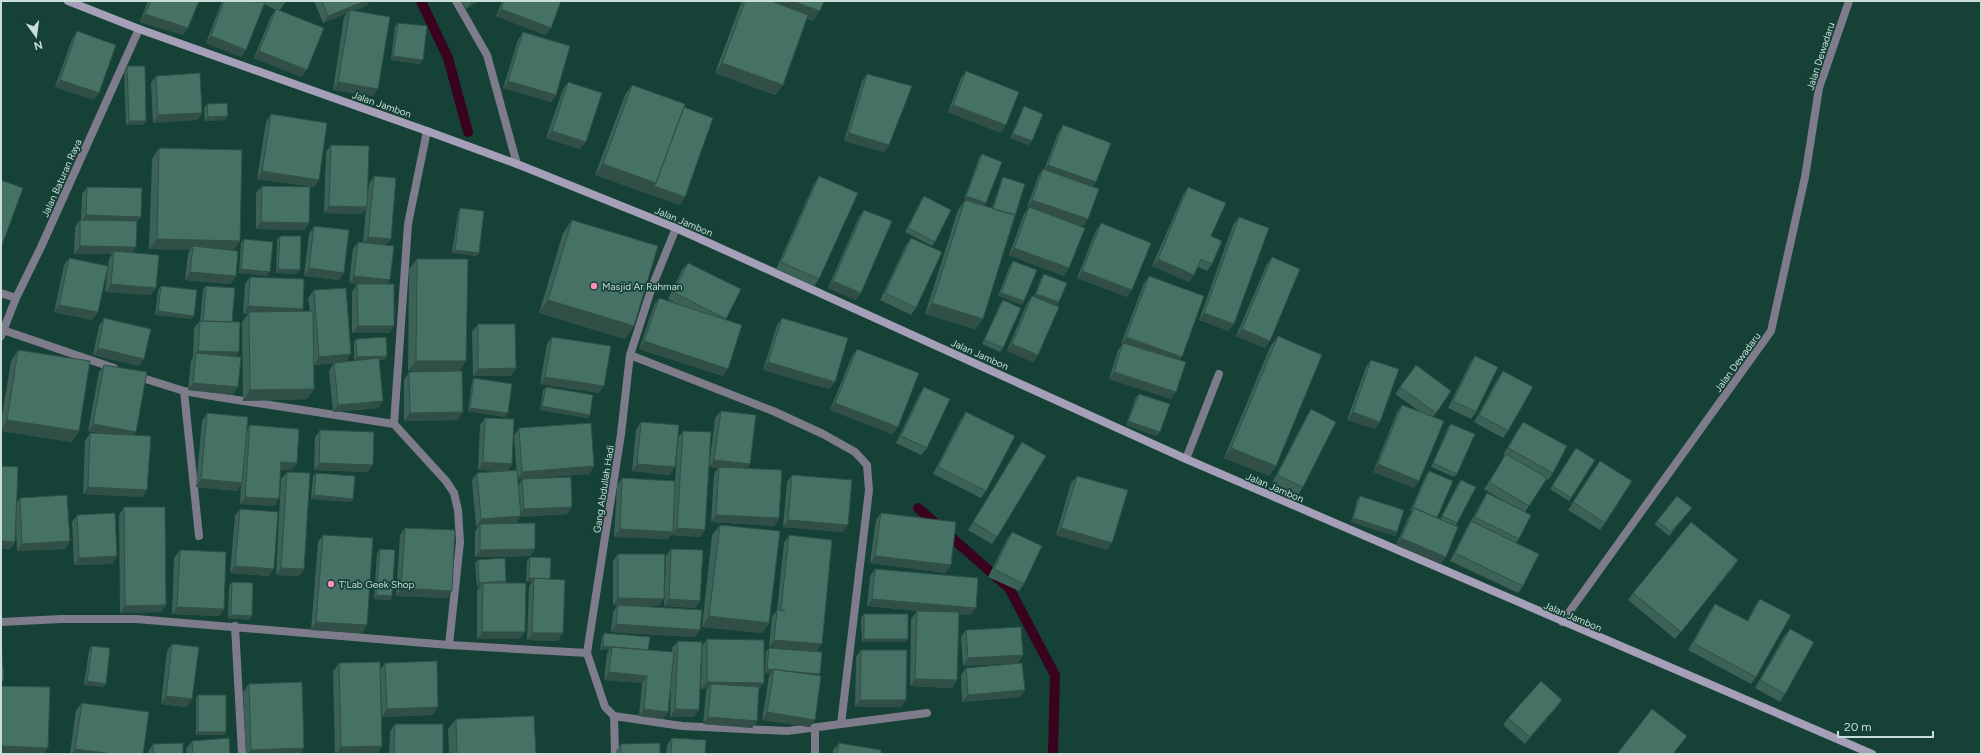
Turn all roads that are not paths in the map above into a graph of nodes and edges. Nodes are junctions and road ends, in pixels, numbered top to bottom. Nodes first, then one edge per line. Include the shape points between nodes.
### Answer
1 (68, 1) edge
2 (456, 1) edge
3 (1849, 1) edge
4 (139, 29) junction
5 (427, 131) junction
6 (517, 164) junction
7 (676, 228) junction
8 (1, 293) edge
9 (16, 298) junction
10 (2, 333) edge
11 (630, 355) junction
12 (1219, 374) dead end
13 (184, 391) junction
14 (394, 424) junction
15 (1186, 459) junction
16 (199, 536) dead end
17 (1, 622) edge
18 (1562, 622) junction
19 (235, 626) junction
20 (449, 645) junction
21 (587, 653) junction
22 (927, 713) dead end
23 (614, 716) junction
24 (841, 724) junction
25 (815, 728) junction
26 (242, 754) edge
27 (615, 754) edge
28 (815, 754) edge
29 (1872, 754) edge

1 - 4 main road, Jalan Jambon
2 - 6 street via 487,55
3 - 18 street, Jalan Dewadaru via 1819,88 1805,176 1771,331
4 - 5 main road, Jalan Jambon
4 - 9 street, Jalan Baturan Raya via 42,247
5 - 6 main road, Jalan Jambon
5 - 14 street via 408,224
6 - 7 main road, Jalan Jambon
7 - 11 street, Gang Abdullah Hadi via 652,287
7 - 15 main road, Jalan Jambon
8 - 9 street
9 - 10 street, Jalan Baturan Raya
10 - 13 street
11 - 21 street, Gang Abdullah Hadi via 621,434
11 - 24 street via 780,414 823,434 855,452 866,465 869,490
12 - 15 street
13 - 14 street
13 - 16 street
14 - 20 street via 454,493 460,542
15 - 18 main road, Jalan Jambon
17 - 19 street via 98,618
18 - 29 main road, Jalan Jambon
19 - 20 street
19 - 26 street
20 - 21 street
21 - 23 street, Gang Abdullah Hadi via 605,707
22 - 24 street
23 - 25 street via 682,726 772,731
23 - 27 street
24 - 25 street
25 - 28 street

